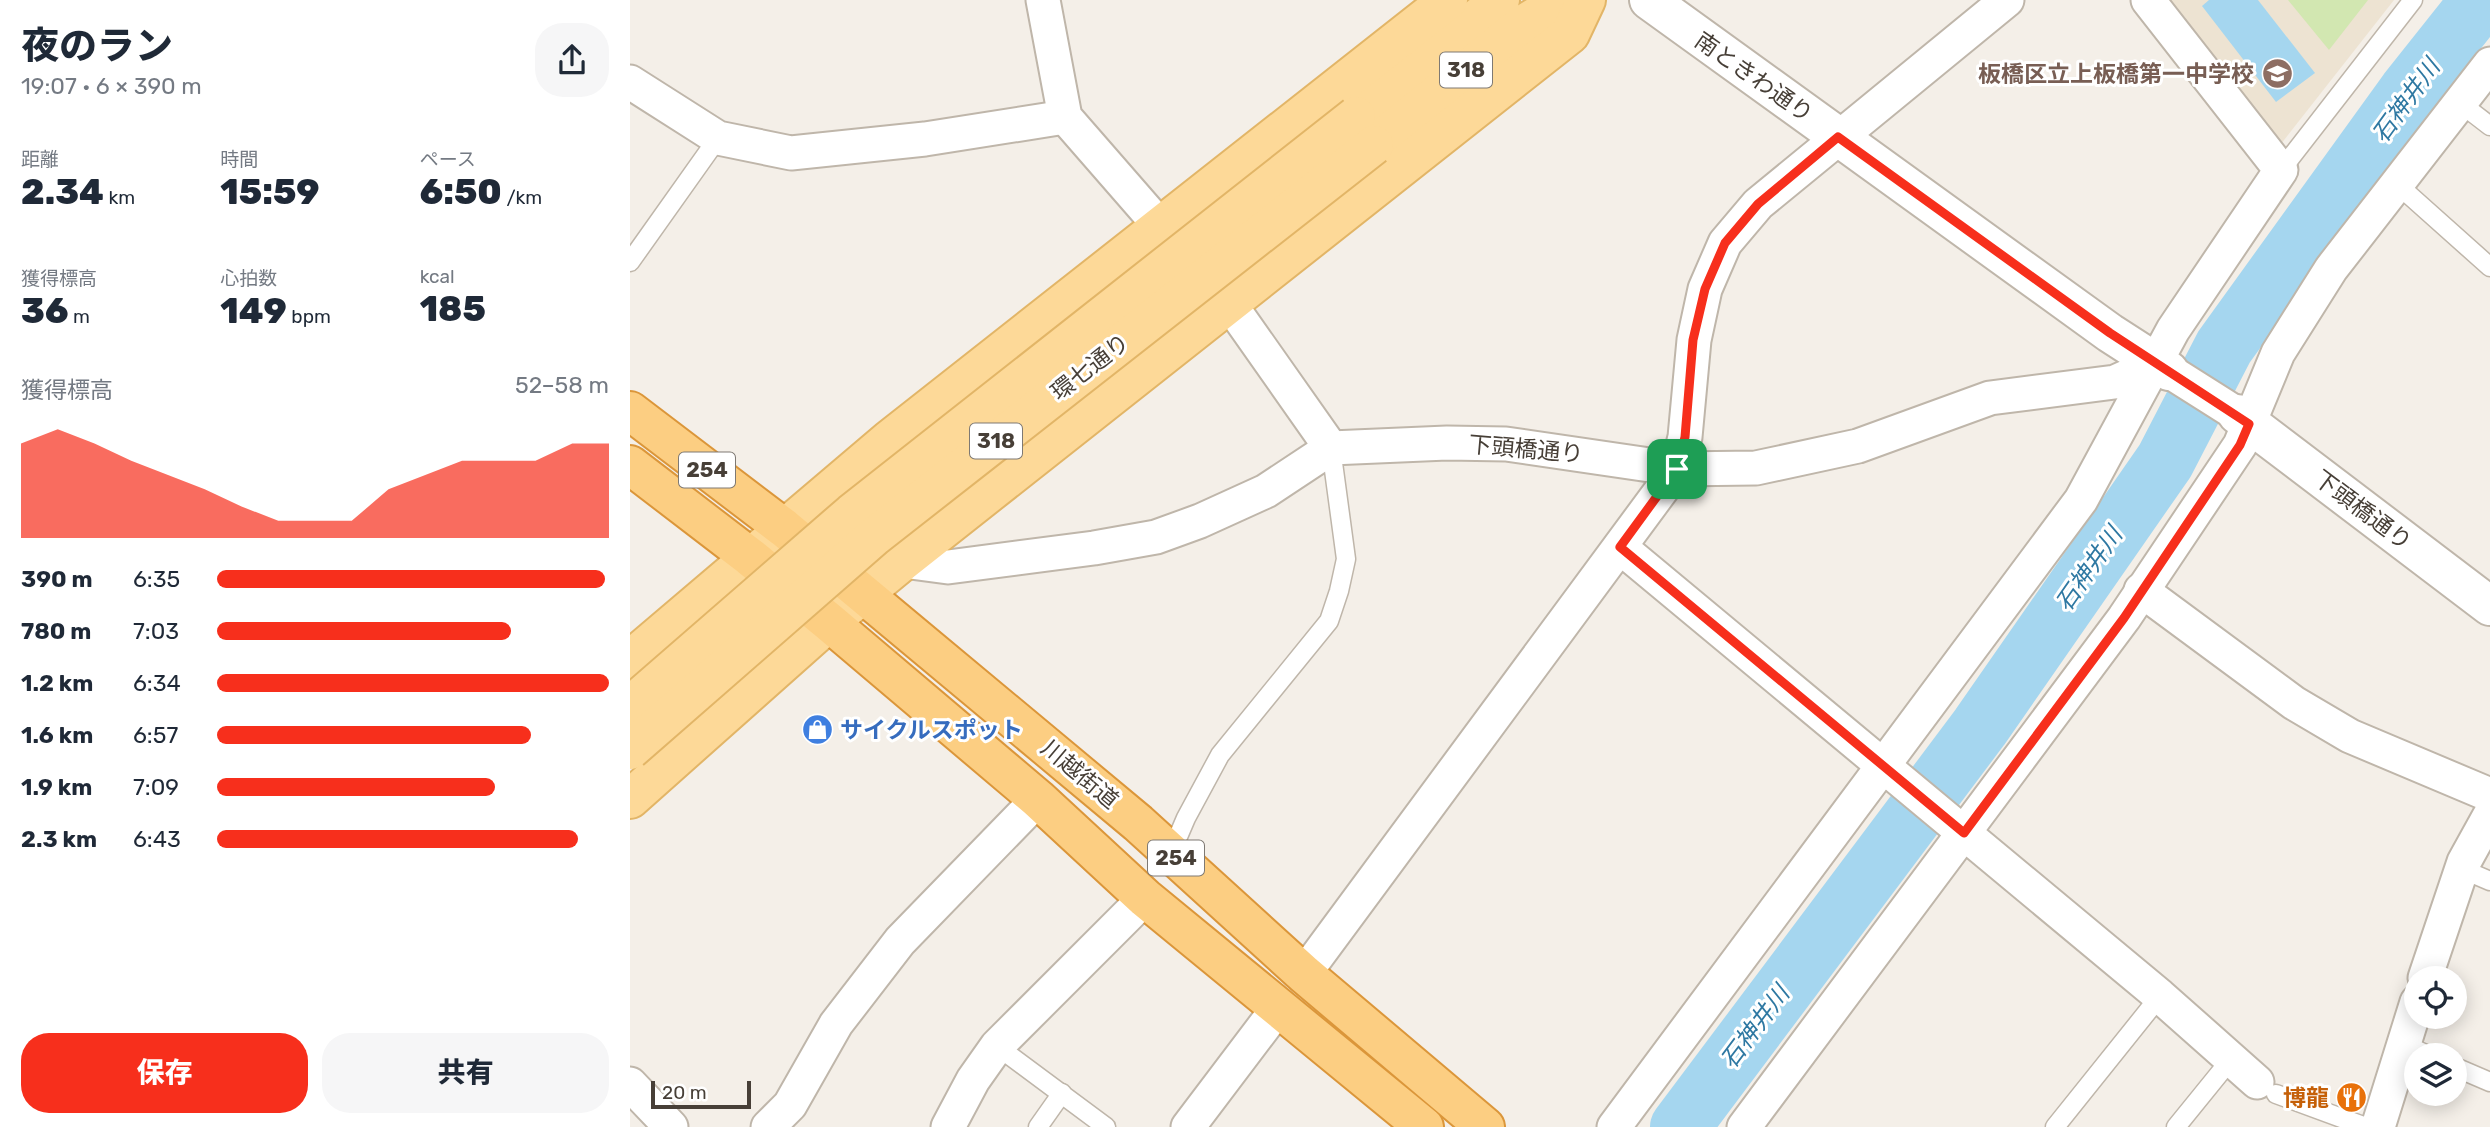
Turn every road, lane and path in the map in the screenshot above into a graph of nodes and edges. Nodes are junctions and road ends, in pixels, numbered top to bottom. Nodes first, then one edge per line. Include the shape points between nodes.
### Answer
1 (1043, 0) edge
2 (1448, 0) edge
3 (1500, 0) edge
4 (1563, 0) edge
5 (1586, 0) edge
6 (1649, 0) edge
7 (2007, 0) edge
8 (2148, 0) edge
9 (2413, 0) edge
10 (2490, 64) edge
11 (630, 82) edge
12 (2460, 103) junction
13 (1065, 117) junction
14 (2490, 126) edge
15 (1365, 131) junction
16 (1838, 137) junction
17 (718, 138) junction
18 (2281, 170) junction
19 (2397, 184) junction
20 (1160, 226) junction
21 (630, 262) edge
22 (2490, 267) edge
23 (1229, 303) junction
24 (2163, 367) junction
25 (630, 411) edge
26 (2243, 419) junction
27 (1331, 448) junction
28 (630, 466) edge
29 (1677, 469) junction
30 (784, 528) junction
31 (1620, 547) junction
32 (750, 557) junction
33 (903, 561) junction
34 (2141, 590) junction
35 (864, 593) junction
36 (2490, 606) edge
37 (829, 622) junction
38 (630, 660) edge
39 (630, 706) edge
40 (630, 750) edge
41 (1883, 765) junction
42 (2490, 795) edge
43 (630, 799) edge
44 (1038, 799) junction
45 (2490, 815) edge
46 (1964, 833) junction
47 (1171, 853) junction
48 (2476, 875) edge
49 (1145, 898) junction
50 (2431, 966) edge
51 (1304, 974) junction
52 (2160, 996) junction
53 (1278, 1008) junction
54 (997, 1046) junction
55 (2232, 1058) junction
56 (2467, 1072) edge
57 (2404, 1073) edge
58 (2490, 1082) edge
59 (630, 1084) edge
60 (2267, 1088) joint
61 (1062, 1093) junction
62 (671, 1127) edge
63 (768, 1127) edge
64 (948, 1127) edge
65 (1038, 1127) edge
66 (1105, 1127) edge
67 (1188, 1127) edge
68 (1424, 1127) edge
69 (1485, 1127) edge
70 (1614, 1127) edge
71 (1744, 1127) edge
72 (2056, 1127) edge
73 (2176, 1127) edge
74 (2366, 1127) edge
75 (2378, 1127) edge

1 - 13 street
2 - 20 main road
3 - 15 main road, 環七通り / 318
4 - 15 main road, 環七通り / 318
5 - 23 main road via 1570,34
6 - 16 street, 南ときわ通り
7 - 16 street
8 - 18 street
9 - 18 lane
10 - 12 street
11 - 17 street
12 - 14 lane
12 - 19 street
13 - 17 street via 925,139 791,153
13 - 20 street
15 - 39 main road, 環七通り / 318, bridge via 852,513
15 - 40 main road, 環七通り / 318, bridge via 875,536
16 - 24 street, 南ときわ通り
16 - 29 street via 1758,204 1725,243 1705,289 1693,340 1685,437
17 - 21 lane
18 - 24 street via 2173,330
19 - 22 lane
19 - 26 street via 2331,269
20 - 30 main road
23 - 27 street
23 - 33 main road
24 - 26 street
24 - 29 street, 下頭橋通り via 2115,382 1990,398 1858,446 1756,468
24 - 41 street via 2081,500
25 - 30 highway, 川越街道 / 254
26 - 34 street via 2240,445
26 - 36 street, 下頭橋通り
27 - 29 street, 下頭橋通り via 1506,444
27 - 33 street via 1266,491 1156,537 948,567
27 - 47 lane via 1346,558 1329,621 1220,755
28 - 32 highway, 川越街道 / 254
29 - 31 street
30 - 32 main road
30 - 35 highway, 川越街道 / 254
31 - 41 street
31 - 51 street
32 - 37 highway, 川越街道 / 254
32 - 38 main road
33 - 35 main road
34 - 42 street via 2294,704 2339,730
34 - 46 street
35 - 37 main road
35 - 47 highway, 川越街道 / 254
37 - 43 main road
37 - 44 highway, 川越街道 / 254
41 - 46 street
41 - 70 street
44 - 49 highway, 川越街道 / 254
44 - 63 street via 900,941 836,1024 790,1105
45 - 48 street
46 - 52 street
46 - 71 street
47 - 51 highway, 川越街道 / 254
48 - 50 street
49 - 53 highway, 川越街道 / 254
49 - 54 street
51 - 69 highway, 川越街道 / 254
52 - 55 street
52 - 72 lane
53 - 67 street
53 - 68 highway, 川越街道 / 254
54 - 61 lane
54 - 64 street
55 - 60 street
55 - 73 lane
56 - 58 lane
57 - 75 street
59 - 62 street
60 - 74 lane
61 - 65 lane
61 - 66 lane

